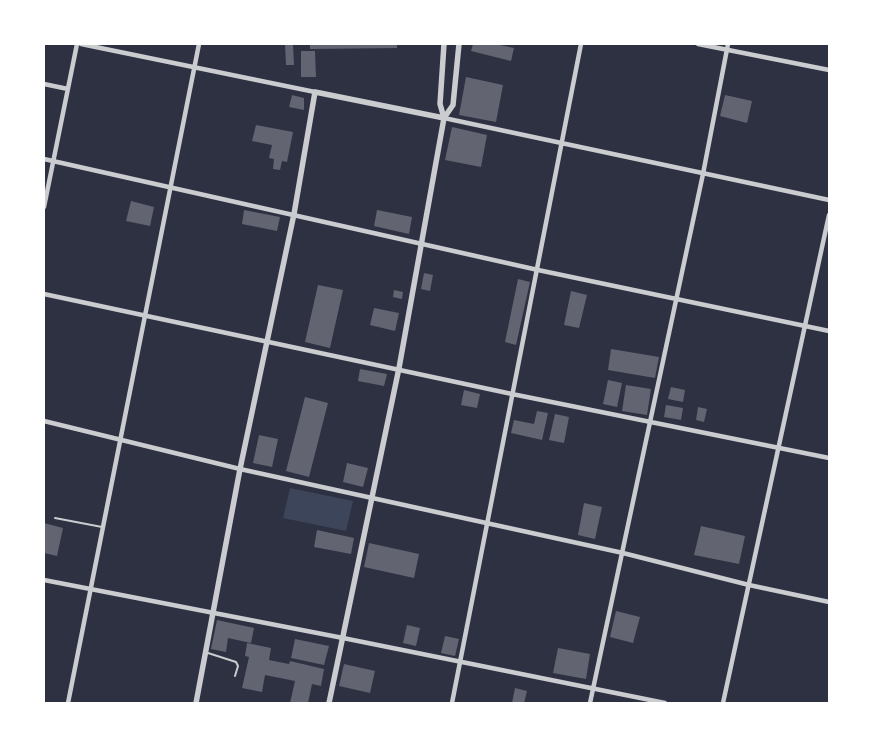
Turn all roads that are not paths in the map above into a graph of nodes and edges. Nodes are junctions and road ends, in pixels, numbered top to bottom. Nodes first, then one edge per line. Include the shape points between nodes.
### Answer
1 (79, 44) edge
2 (199, 44) edge
3 (444, 44) edge
4 (460, 44) edge
5 (581, 44) edge
6 (698, 44) edge
7 (728, 44) edge
8 (727, 50) junction
9 (193, 67) junction
10 (829, 70) edge
11 (44, 84) edge
12 (68, 90) junction
13 (315, 92) junction
14 (444, 118) junction
15 (562, 142) junction
16 (44, 159) edge
17 (53, 161) junction
18 (703, 174) junction
19 (169, 187) junction
20 (829, 200) edge
21 (44, 207) edge
22 (294, 214) junction
23 (829, 215) edge
24 (422, 243) junction
25 (538, 270) junction
26 (44, 294) edge
27 (676, 299) junction
28 (143, 315) junction
29 (806, 326) junction
30 (829, 332) edge
31 (267, 340) junction
32 (399, 368) junction
33 (512, 394) junction
34 (44, 421) edge
35 (649, 422) junction
36 (120, 440) junction
37 (778, 449) junction
38 (829, 458) edge
39 (240, 469) junction
40 (374, 499) junction
41 (55, 518) dead end
42 (488, 524) junction
43 (103, 527) junction
44 (623, 553) junction
45 (44, 580) edge
46 (749, 585) junction
47 (91, 588) junction
48 (829, 602) edge
49 (214, 613) junction
50 (343, 638) junction
51 (206, 653) junction
52 (459, 661) junction
53 (235, 676) dead end
54 (593, 689) junction
55 (68, 703) edge
56 (196, 703) edge
57 (329, 703) edge
58 (452, 703) edge
59 (590, 703) edge
60 (665, 703) edge
61 (723, 703) edge

1 - 9 street
1 - 12 street
2 - 9 street
3 - 14 street via 440,104
4 - 14 street via 453,105
5 - 15 street
6 - 8 street
7 - 8 street
8 - 10 street
8 - 18 street
9 - 13 street
9 - 19 street
11 - 12 street
12 - 17 street
13 - 14 street
13 - 22 street
14 - 15 street
14 - 24 street
15 - 18 street
15 - 25 street
16 - 17 street
17 - 19 street
17 - 21 street
18 - 20 street
18 - 27 street
19 - 22 street
19 - 28 street
22 - 24 street
22 - 31 street
23 - 29 street
24 - 25 street
24 - 32 street
25 - 27 street
25 - 33 street
26 - 28 street
27 - 29 street
27 - 35 street
28 - 31 street
28 - 36 street
29 - 30 street
29 - 37 street
31 - 32 street
31 - 39 street
32 - 33 street
32 - 40 street
33 - 35 street
33 - 42 street
34 - 36 street
35 - 37 street
35 - 44 street
36 - 39 street
36 - 43 street
37 - 38 street
37 - 46 street
39 - 40 street
39 - 49 street
40 - 42 street
40 - 50 street
41 - 43 lane
42 - 44 street
42 - 52 street
43 - 47 street
44 - 46 street
44 - 54 street
45 - 47 street
46 - 48 street
46 - 61 street
47 - 49 street
47 - 55 street
49 - 50 street
49 - 51 street
50 - 52 street
50 - 57 street
51 - 53 lane via 236,662
51 - 56 street
52 - 54 street
52 - 58 street
54 - 59 street
54 - 60 street

